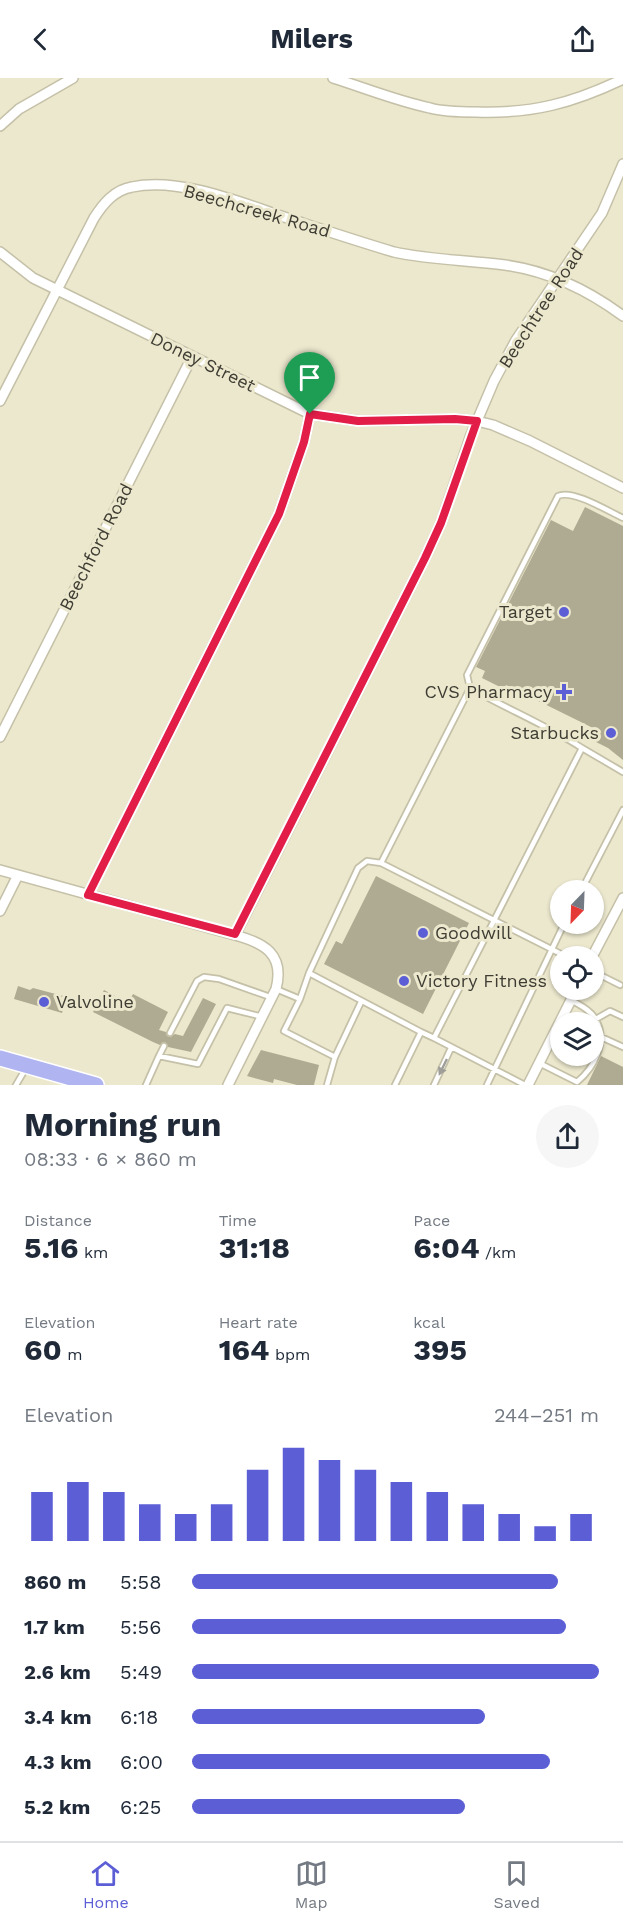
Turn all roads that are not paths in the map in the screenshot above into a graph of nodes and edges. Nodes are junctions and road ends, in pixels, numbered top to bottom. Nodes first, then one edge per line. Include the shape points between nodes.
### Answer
1 (73, 78) edge
2 (333, 78) edge
3 (623, 79) edge
4 (0, 126) edge
5 (623, 164) edge
6 (0, 252) edge
7 (558, 278) junction
8 (57, 290) junction
9 (623, 316) edge
10 (192, 357) junction
11 (0, 401) edge
12 (310, 414) junction
13 (477, 421) junction
14 (623, 488) edge
15 (623, 518) edge
16 (470, 688) junction
17 (0, 736) edge
18 (582, 748) junction
19 (623, 772) edge
20 (623, 810) edge
21 (381, 863) junction
22 (0, 870) edge
23 (18, 875) junction
24 (587, 880) edge
25 (88, 895) junction
26 (623, 898) edge
27 (0, 911) edge
28 (495, 921) junction
29 (235, 934) junction
30 (598, 946) edge
31 (550, 948) edge
32 (550, 953) edge
33 (309, 973) junction
34 (604, 977) edge
35 (620, 985) dead end
36 (274, 994) junction
37 (300, 999) junction
38 (571, 1000) joint
39 (362, 1002) junction
40 (589, 1012) edge
41 (604, 1015) edge
42 (263, 1017) junction
43 (623, 1017) edge
44 (421, 1032) junction
45 (170, 1033) dead end
46 (434, 1038) junction
47 (604, 1038) edge
48 (164, 1046) dead end
49 (623, 1047) edge
50 (452, 1048) junction
51 (159, 1056) junction
52 (335, 1057) junction
53 (0, 1058) edge
54 (539, 1063) junction
55 (28, 1066) junction
56 (591, 1066) edge
57 (495, 1070) junction
58 (86, 1084) edge
59 (16, 1085) edge
60 (146, 1085) edge
61 (228, 1085) edge
62 (327, 1085) edge
63 (395, 1085) edge
64 (434, 1085) edge
65 (487, 1085) edge
66 (526, 1085) edge

1 - 4 street via 19,109
2 - 3 street via 432,109 498,113 565,103
5 - 7 street, Beechtree Road via 602,213
6 - 8 street, Doney Street via 33,278
7 - 8 street, Beechcreek Road via 507,265 394,252 228,199 184,188 143,185 118,192 100,208
7 - 9 street, Beechcreek Road
7 - 13 street, Beechtree Road via 516,340
8 - 10 street, Doney Street
8 - 11 street, Beechcreek Road
10 - 12 street, Doney Street
10 - 17 street, Beechford Road
12 - 13 street, Doney Street via 358,421
12 - 25 street via 279,514
13 - 14 street, Doney Street via 530,441
13 - 29 street, Beechtree Road via 425,558
15 - 16 lane via 573,495 558,496 467,675
16 - 18 lane
16 - 21 lane
18 - 19 lane
18 - 28 lane
20 - 24 lane
21 - 28 lane
21 - 33 lane via 367,861 358,868
22 - 23 street
23 - 25 street
23 - 27 street
25 - 29 street
26 - 30 street
28 - 31 lane
28 - 46 lane
29 - 36 street via 267,948 278,966
32 - 57 lane
33 - 37 lane
33 - 39 lane
34 - 35 lane
36 - 37 lane
36 - 42 street
36 - 45 lane via 204,977 197,981
37 - 52 lane via 284,1031
38 - 40 lane
38 - 54 street
39 - 44 lane
39 - 52 lane
41 - 43 lane via 610,1011
42 - 51 lane via 227,1008 198,1064
42 - 61 street
44 - 46 lane
44 - 63 lane
46 - 50 lane
47 - 49 lane
48 - 51 lane
50 - 57 lane
50 -> 64 lane
51 - 60 lane
52 - 62 lane
53 - 55 main road
54 - 56 lane via 577,1082
54 - 66 street
55 - 58 main road
55 - 59 lane
57 - 65 lane
57 - 66 lane

